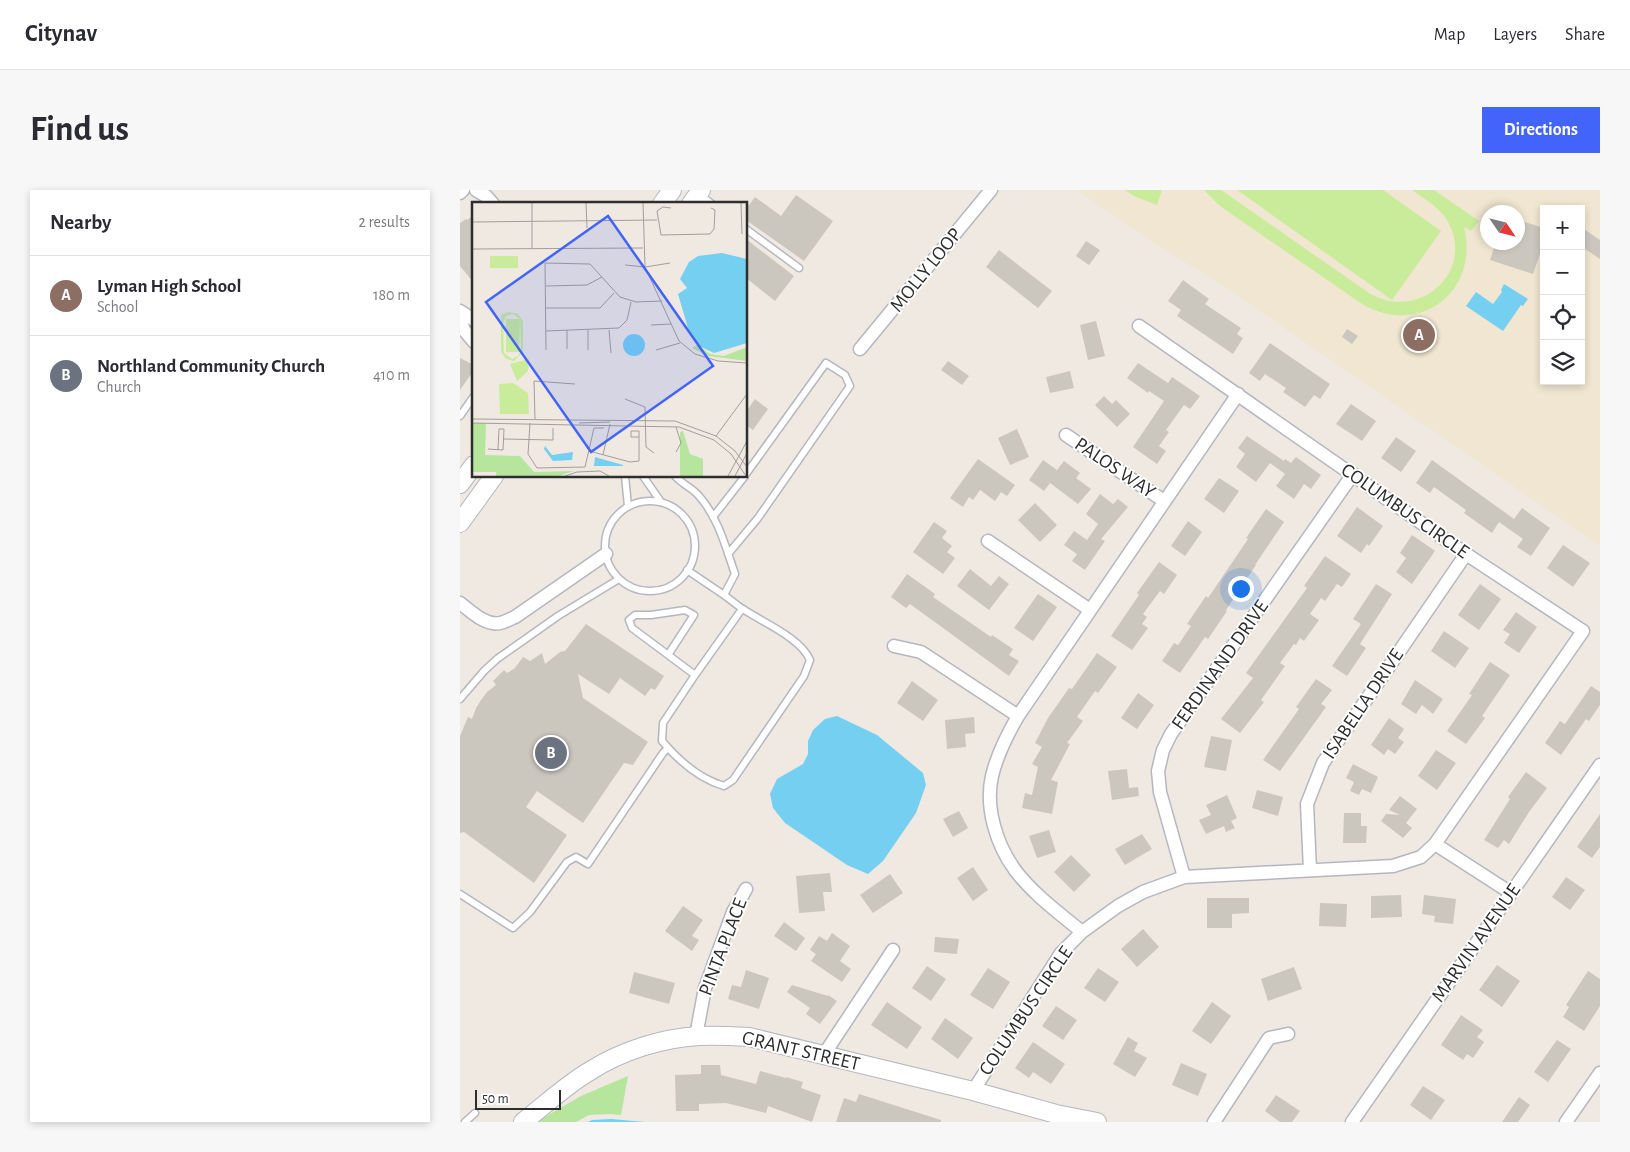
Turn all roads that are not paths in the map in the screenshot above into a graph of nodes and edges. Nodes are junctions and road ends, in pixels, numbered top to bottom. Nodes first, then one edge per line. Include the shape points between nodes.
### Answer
1 (463, 190) edge
2 (476, 190) edge
3 (672, 190) edge
4 (678, 190) edge
5 (991, 190) edge
6 (460, 193) edge
7 (491, 202) edge
8 (663, 202) edge
9 (673, 202) edge
10 (748, 230) edge
11 (799, 268) dead end
12 (460, 311) edge
13 (472, 319) edge
14 (460, 320) edge
15 (1139, 326) dead end
16 (472, 340) edge
17 (860, 349) dead end
18 (1238, 394) junction
19 (472, 399) edge
20 (460, 416) edge
21 (1066, 435) dead end
22 (472, 468) edge
23 (748, 472) edge
24 (1353, 474) junction
25 (482, 478) edge
26 (493, 478) edge
27 (625, 478) edge
28 (644, 478) edge
29 (677, 478) edge
30 (744, 478) edge
31 (460, 484) edge
32 (1164, 501) junction
33 (661, 502) junction
34 (628, 506) junction
35 (460, 508) edge
36 (713, 517) junction
37 (460, 523) edge
38 (988, 541) dead end
39 (606, 554) junction
40 (728, 554) junction
41 (1466, 554) junction
42 (687, 570) junction
43 (619, 578) junction
44 (724, 594) junction
45 (460, 603) edge
46 (742, 609) junction
47 (1090, 610) junction
48 (894, 646) dead end
49 (668, 655) junction
50 (695, 675) junction
51 (460, 698) edge
52 (1018, 716) junction
53 (668, 748) junction
54 (1600, 765) edge
55 (1435, 844) junction
56 (1310, 870) junction
57 (1184, 877) junction
58 (746, 888) dead end
59 (1511, 893) junction
60 (460, 894) edge
61 (1082, 932) junction
62 (893, 950) dead end
63 (1288, 1034) dead end
64 (696, 1036) junction
65 (823, 1056) junction
66 (1600, 1073) edge
67 (973, 1091) junction
68 (475, 1113) dead end
69 (465, 1122) edge
70 (523, 1122) edge
71 (1097, 1122) edge
72 (1214, 1122) edge
73 (1352, 1122) edge
74 (1566, 1122) edge

1 - 6 street
2 - 7 street
3 - 8 street
4 - 9 street
5 - 17 street, MOLLY LOOP
10 - 11 lane
12 - 13 street
14 - 16 street
15 - 18 street
18 - 24 street, COLUMBUS CIRCLE
18 - 32 street, COLUMBUS CIRCLE
19 - 20 lane
21 - 32 street, PALOS WAY
22 - 31 street
23 - 40 lane via 826,363 845,375 850,386 758,518
24 - 41 street, COLUMBUS CIRCLE
24 - 57 street, FERDINAND DRIVE via 1163,750 1158,771 1160,792
25 - 35 street
26 - 37 street
27 - 34 lane
28 - 33 lane
29 - 36 lane via 699,495
30 - 36 lane
32 - 47 street, COLUMBUS CIRCLE
33 - 34 lane via 650,500
33 - 42 lane via 675,508 693,533 695,549
34 - 39 lane via 608,529 604,544
36 - 40 lane
38 - 47 street
39 - 43 lane via 613,573
39 - 45 street via 504,622 485,621
40 - 44 lane via 735,574
41 - 55 street, COLUMBUS CIRCLE via 1583,631
41 - 56 street, ISABELLA DRIVE via 1322,763 1307,804
42 - 43 lane via 670,586 655,591 639,590
42 - 44 lane
43 - 51 lane via 497,658
44 - 46 lane
46 - 50 lane
46 - 53 lane via 807,652 810,660 804,676 733,780 724,786 686,765
47 - 52 street, COLUMBUS CIRCLE
48 - 52 street via 921,652
49 - 49 lane via 632,628 629,620 635,615 652,616 685,610 694,615
49 - 50 lane
50 - 53 lane via 664,724 662,741
52 - 61 street, COLUMBUS CIRCLE via 1003,744 992,776 993,822 1002,848 1015,870
53 - 60 lane via 588,864 576,857 567,862 530,912 513,928
54 - 59 street, MARVIN AVENUE
55 - 56 street, COLUMBUS CIRCLE via 1421,856 1394,866
55 - 59 street
56 - 57 street, COLUMBUS CIRCLE
57 - 61 street, COLUMBUS CIRCLE via 1118,906
58 - 64 street, PINTA PLACE via 733,912 705,988
59 - 73 street, MARVIN AVENUE
61 - 67 street, COLUMBUS CIRCLE via 1061,953
62 - 65 street
63 - 72 street via 1270,1038
64 - 65 street, GRANT STREET via 749,1037
64 - 70 street, GRANT STREET via 658,1042 610,1060 589,1071
65 - 67 street, GRANT STREET
66 - 74 street
67 - 71 street, GRANT STREET
68 - 69 lane

